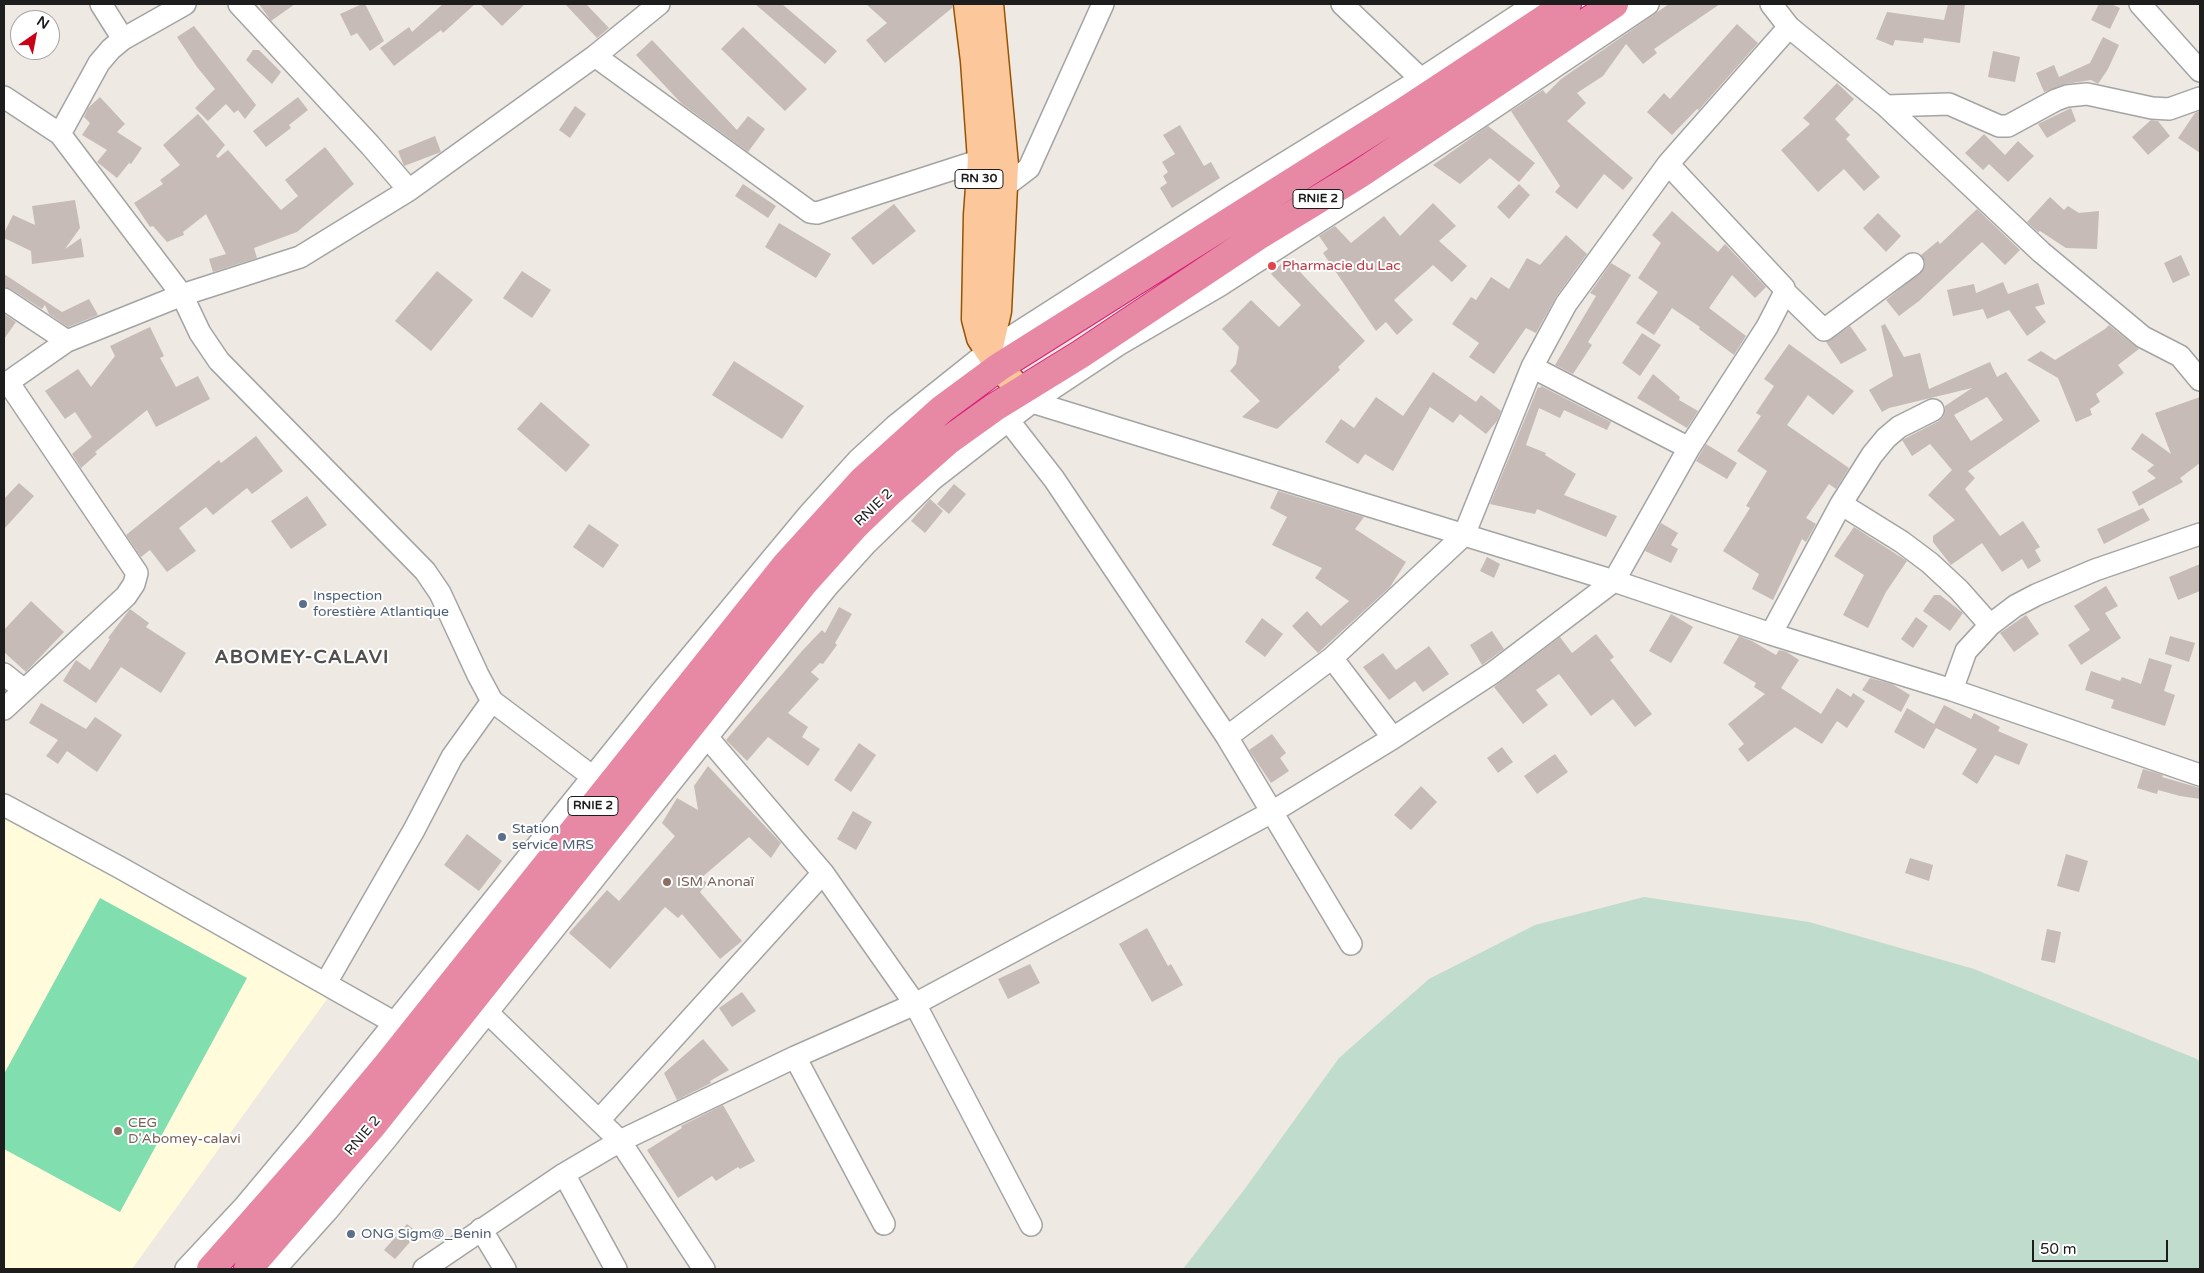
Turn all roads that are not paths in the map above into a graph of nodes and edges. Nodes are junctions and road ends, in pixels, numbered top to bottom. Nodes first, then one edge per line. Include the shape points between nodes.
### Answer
1 (101, 4) edge
2 (185, 4) edge
3 (239, 4) edge
4 (659, 4) edge
5 (967, 4) edge
6 (990, 4) edge
7 (1103, 4) edge
8 (1342, 4) edge
9 (1535, 4) edge
10 (1567, 4) edge
11 (1614, 4) edge
12 (1648, 4) edge
13 (1771, 4) edge
14 (2140, 4) edge
15 (1789, 27) junction
16 (124, 39) junction
17 (595, 56) junction
18 (2200, 71) edge
19 (1421, 79) junction
20 (4, 98) edge
21 (2200, 98) edge
22 (1886, 106) junction
23 (60, 134) junction
24 (981, 160) junction
25 (1668, 164) junction
26 (1004, 187) junction
27 (409, 190) junction
28 (1913, 264) dead end
29 (1785, 292) junction
30 (182, 295) junction
31 (4, 299) edge
32 (67, 341) junction
33 (994, 360) junction
34 (1532, 367) junction
35 (2200, 380) edge
36 (6, 384) edge
37 (1026, 396) junction
38 (1933, 410) dead end
39 (1008, 420) junction
40 (1689, 448) junction
41 (1841, 504) junction
42 (2200, 534) edge
43 (1464, 535) junction
44 (1614, 582) junction
45 (1990, 625) junction
46 (1771, 634) junction
47 (1332, 658) junction
48 (4, 674) edge
49 (24, 690) junction
50 (1952, 690) junction
51 (492, 701) junction
52 (4, 709) edge
53 (707, 737) junction
54 (1227, 737) junction
55 (1393, 738) junction
56 (2200, 775) edge
57 (593, 777) junction
58 (4, 805) edge
59 (1272, 812) junction
60 (823, 873) junction
61 (1351, 944) dead end
62 (326, 983) junction
63 (915, 1004) junction
64 (486, 1011) junction
65 (395, 1023) junction
66 (795, 1057) junction
67 (600, 1119) junction
68 (620, 1141) junction
69 (564, 1174) junction
70 (884, 1224) dead end
71 (1031, 1225) dead end
72 (481, 1229) junction
73 (186, 1269) edge
74 (211, 1269) edge
75 (248, 1269) edge
76 (275, 1269) edge
77 (424, 1269) edge
78 (505, 1269) edge
79 (616, 1269) edge
80 (704, 1269) edge

1 - 16 street
2 - 16 street
3 - 27 street
4 - 17 street
5 - 24 main road, RN 30
6 - 26 main road, RN 30 / RN 30 via 1006,165
7 - 26 street via 1029,168
8 - 19 street
9 - 19 street
10 - 33 highway, RNIE 2 / RNIE 2 via 1403,112
11 - 37 highway, RNIE 2 / RNIE 2 via 1081,354
12 - 37 street via 1220,286
13 - 15 street
14 - 18 street
15 - 22 street
15 - 25 street
16 - 23 street via 99,62
17 - 24 street via 810,212 817,213
17 - 27 street
19 - 33 street via 1231,196
20 - 23 street
21 - 22 street via 2169,109 2087,94 2067,96 2008,126 1999,126 1949,104
22 - 35 street via 2041,252 2143,337 2180,356
23 - 30 street
24 - 33 main road, RN 30 via 975,319 980,338
25 - 29 street
25 - 34 street via 1566,304
26 - 33 main road, RN 30 / RN 30
27 - 30 street via 300,257
28 - 29 street via 1824,330
29 - 40 street via 1768,326
30 - 32 street
30 - 51 street via 200,333 219,361 425,571 440,592
31 - 32 street
32 - 36 street
33 - 37 main road
33 - 57 street via 895,426 832,487
33 - 74 highway, RNIE 2 / RNIE 2 via 863,480 819,526 387,1065
34 - 40 street
34 - 43 street
36 - 49 street via 137,573 126,596
37 - 39 street
37 - 43 street
37 - 75 highway, RNIE 2 / RNIE 2 via 949,440 890,492 829,554 372,1126
38 - 41 street via 1899,427 1886,438
39 - 53 street via 933,479 861,550 827,587
39 - 54 street via 1054,478
40 - 44 street
41 - 45 street via 1930,563
41 - 46 street
42 - 45 street via 2044,591 2015,606
43 - 44 street
43 - 47 street
44 - 46 street
44 - 55 street via 1494,672
45 - 50 street via 1966,651
46 - 50 street
47 - 54 street
47 - 55 street
48 - 49 street
49 - 52 street
50 - 56 street
51 - 57 street
51 - 62 street via 452,757
53 - 60 street
53 - 64 street
54 - 59 street
55 - 59 street
57 - 65 street
58 - 62 street
59 - 61 street
59 - 63 street
60 - 63 street
60 - 67 street
62 - 65 street
63 - 66 street
63 - 71 street
64 - 67 street
64 - 76 street via 340,1195
65 - 73 street via 244,1207
66 - 68 street
66 - 70 street
67 - 68 street
68 - 69 street
68 - 80 street
69 - 72 street
69 - 79 street
72 - 77 street
72 - 78 street

